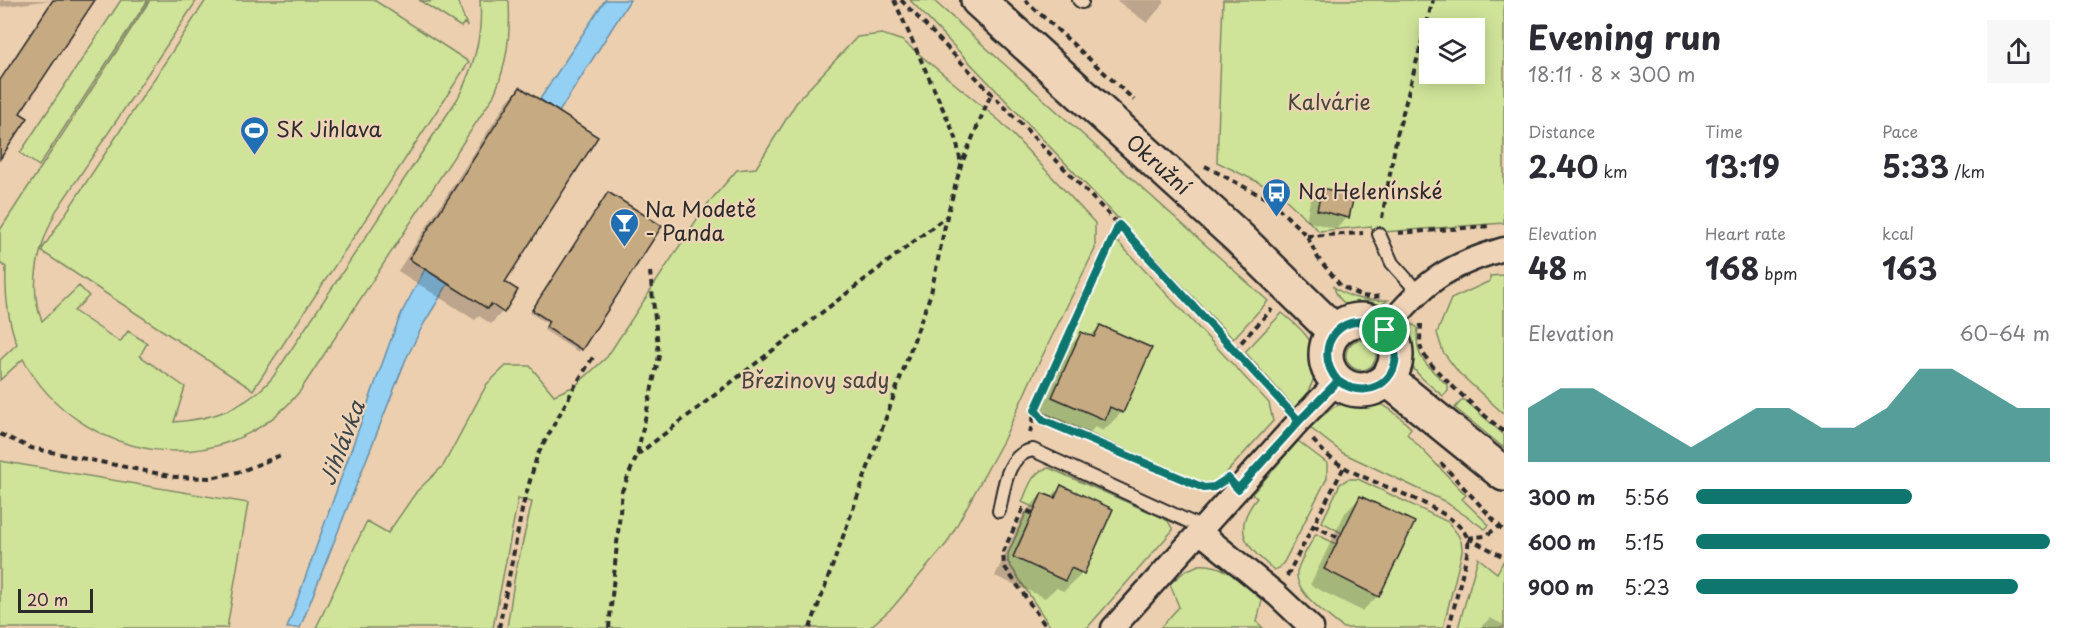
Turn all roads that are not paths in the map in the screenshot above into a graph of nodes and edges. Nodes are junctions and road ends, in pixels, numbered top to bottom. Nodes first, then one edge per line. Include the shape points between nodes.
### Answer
1 (978, 0) edge
2 (1379, 234) road end
3 (1504, 249) edge
4 (1418, 292) junction
5 (1385, 330) junction
6 (1335, 332) junction
7 (1387, 379) junction
8 (1338, 381) junction
9 (1504, 474) edge
10 (999, 511) dead end
11 (1202, 530) junction
12 (1113, 628) edge
13 (1312, 628) edge

1 - 6 street, Okružní via 1237,236
2 - 4 lane via 1392,263
3 - 4 street via 1472,258 1442,273
4 - 5 street
5 - 6 street via 1369,321 1359,321
5 - 7 street via 1396,354
6 - 8 street via 1327,357
7 - 8 street via 1364,390 1346,387
7 - 9 street
8 - 11 street
10 - 11 lane via 1008,472 1016,458 1033,450
11 - 12 street
11 - 13 street

